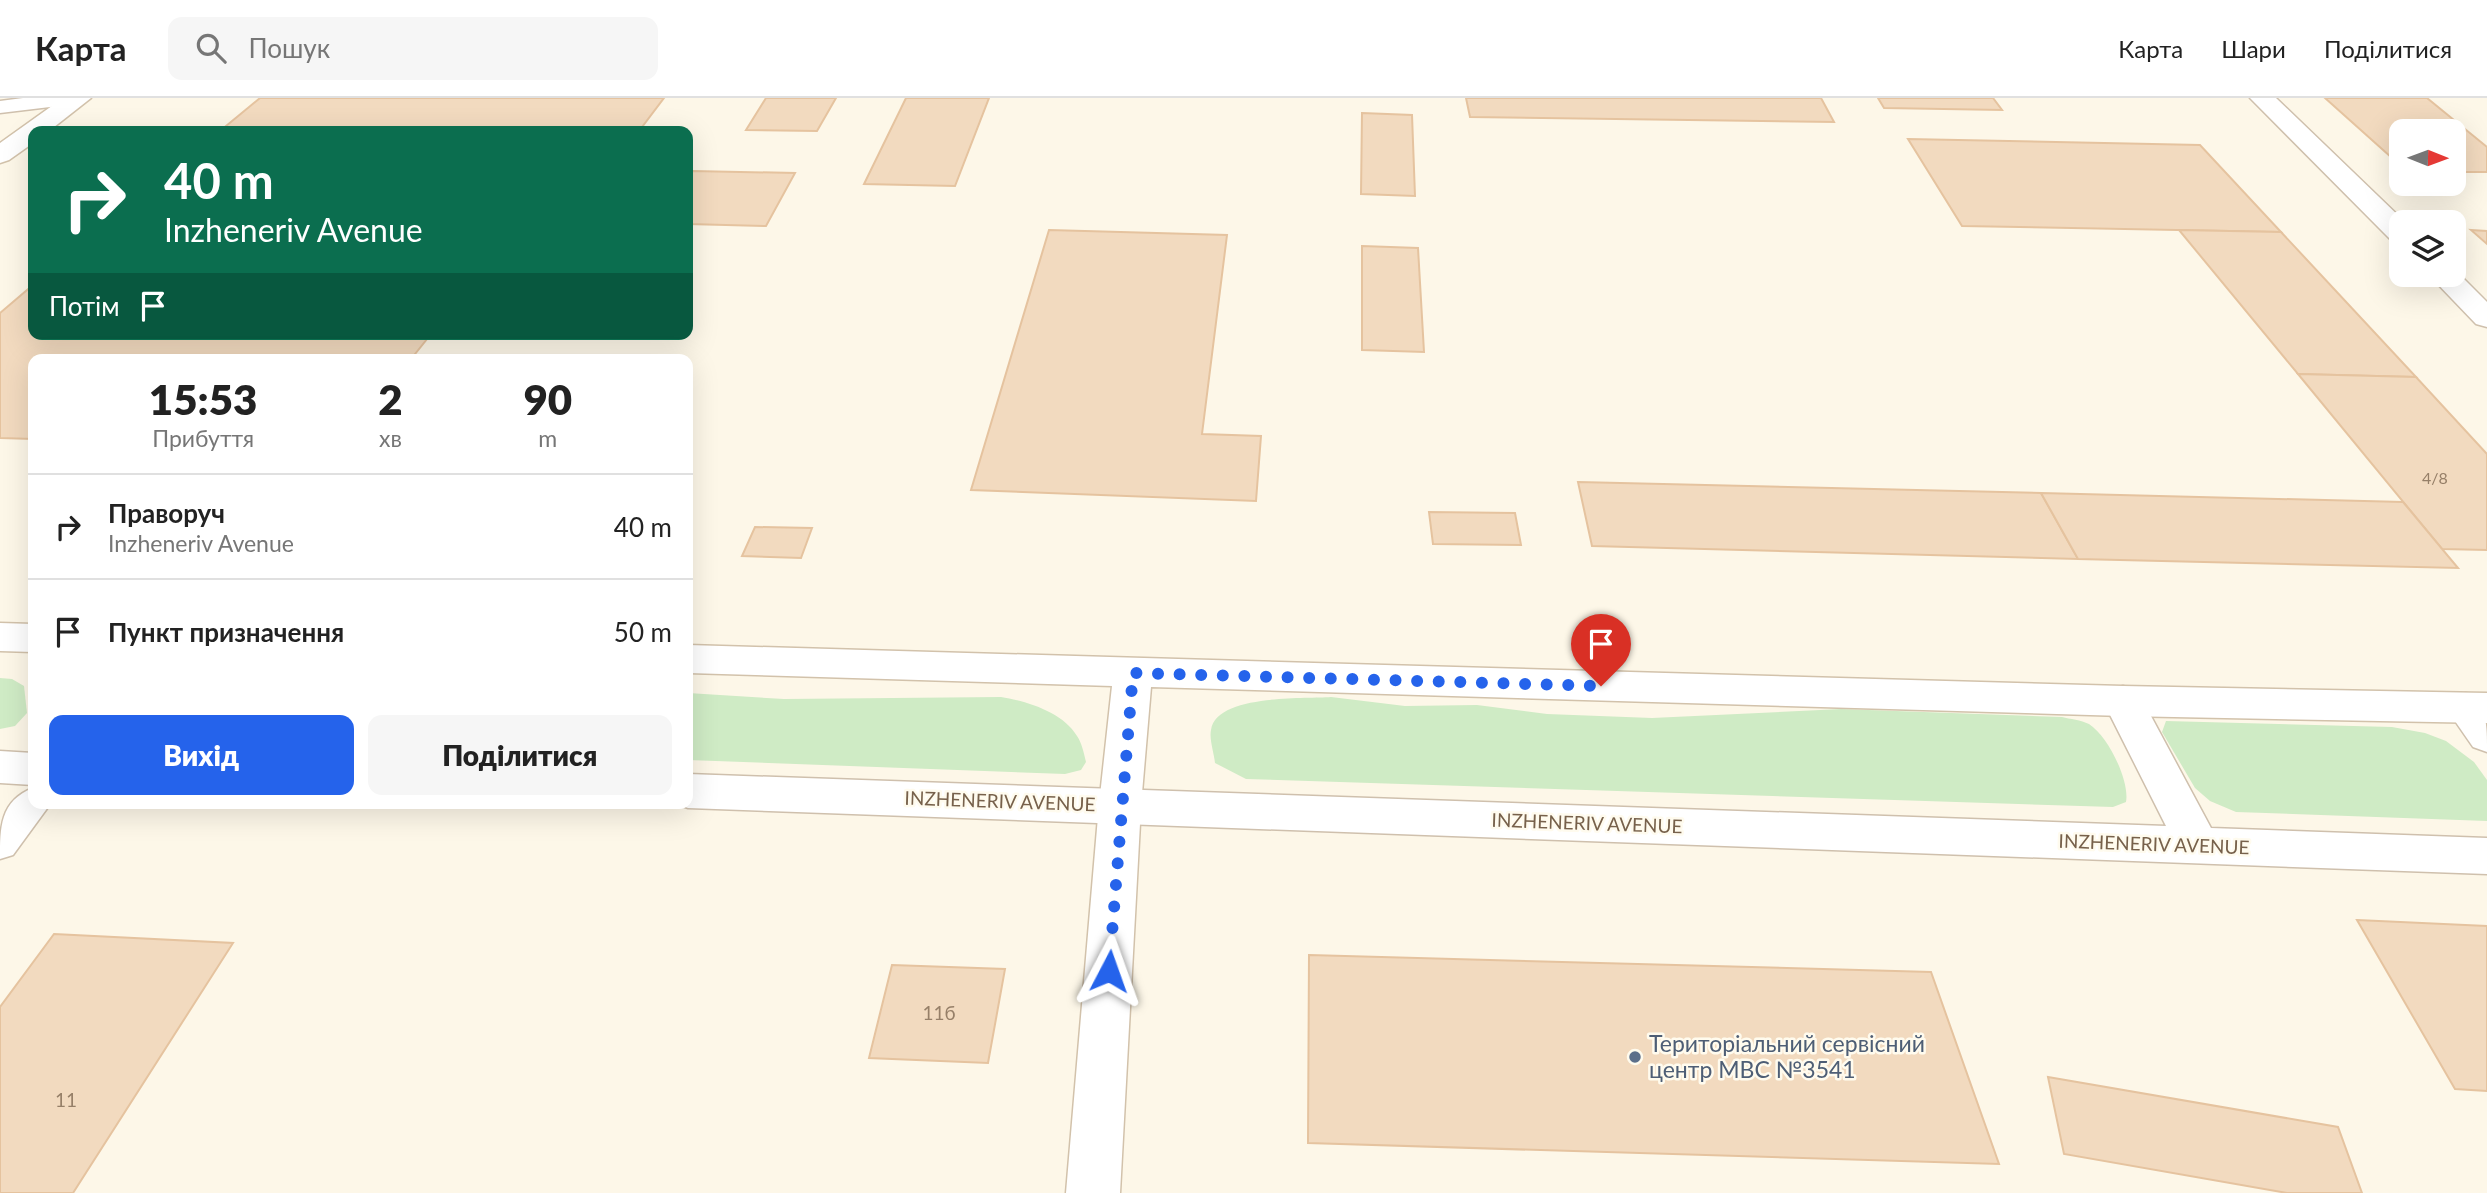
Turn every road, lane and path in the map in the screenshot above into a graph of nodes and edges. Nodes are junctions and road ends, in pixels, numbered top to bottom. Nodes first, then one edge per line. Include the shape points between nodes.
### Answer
1 (77, 98) edge
2 (2262, 98) edge
3 (0, 107) edge
4 (39, 126) edge
5 (28, 134) edge
6 (0, 155) edge
7 (2389, 222) edge
8 (2455, 287) edge
9 (2487, 318) edge
10 (0, 637) edge
11 (28, 638) edge
12 (693, 659) edge
13 (1133, 673) junction
14 (2123, 701) junction
15 (2480, 717) edge
16 (0, 768) edge
17 (28, 769) edge
18 (693, 791) edge
19 (1120, 805) junction
20 (28, 809) edge
21 (0, 844) edge
22 (2198, 846) junction
23 (2487, 856) edge
24 (1093, 1193) edge

1 - 3 lane
1 - 4 street
2 - 7 street
5 - 6 street
8 - 9 street
10 - 11 street
12 - 13 street
13 - 14 street
13 - 19 street
14 - 15 street
14 - 22 street
16 - 17 street
18 - 19 street, INZHENERIV AVENUE
19 - 22 street, INZHENERIV AVENUE
19 - 24 street
20 - 21 lane
22 - 23 street, INZHENERIV AVENUE

